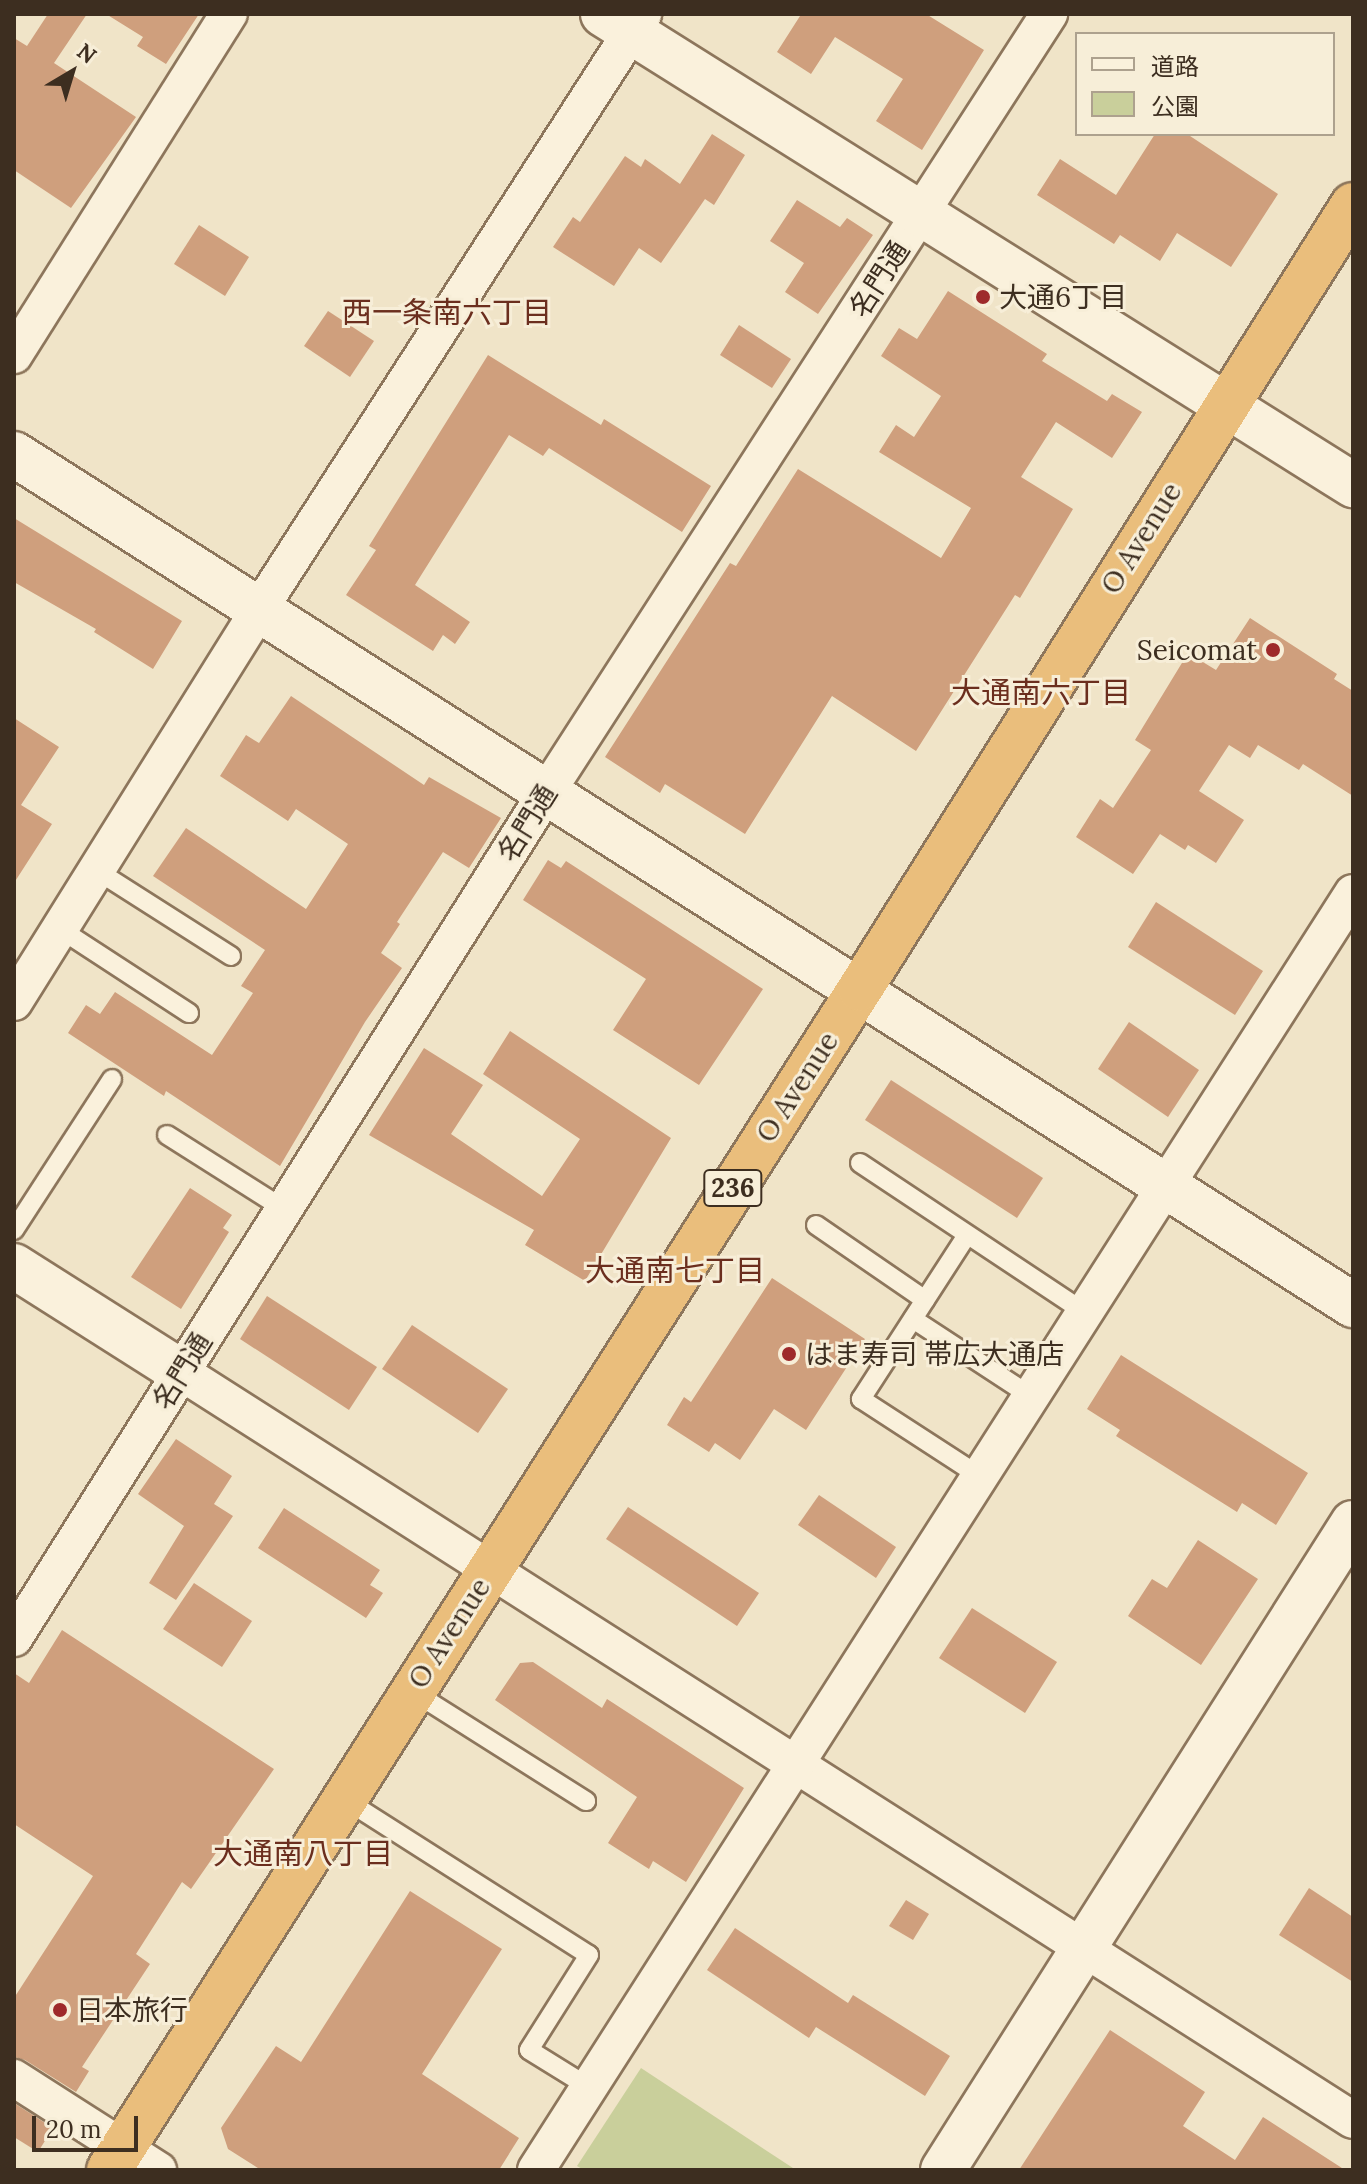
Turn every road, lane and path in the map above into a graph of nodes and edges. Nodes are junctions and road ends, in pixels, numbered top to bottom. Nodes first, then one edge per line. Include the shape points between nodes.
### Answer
1 (229, 14) edge
2 (1049, 14) edge
3 (626, 20) edge
4 (1353, 205) edge
5 (920, 214) junction
6 (14, 355) edge
7 (1226, 404) junction
8 (14, 454) edge
9 (1353, 485) edge
10 (260, 608) junction
11 (548, 790) junction
12 (96, 870) junction
13 (1353, 893) edge
14 (60, 929) junction
15 (231, 956) dead end
16 (860, 989) junction
17 (14, 1002) edge
18 (189, 1013) dead end
19 (112, 1079) dead end
20 (167, 1135) dead end
21 (860, 1163) dead end
22 (1168, 1185) junction
23 (284, 1209) junction
24 (816, 1225) dead end
25 (14, 1230) edge
26 (967, 1235) junction
27 (14, 1266) edge
28 (925, 1300) junction
29 (1353, 1305) edge
30 (1086, 1313) junction
31 (913, 1319) junction
32 (181, 1372) junction
33 (1032, 1397) junction
34 (981, 1477) junction
35 (1353, 1523) edge
36 (489, 1570) junction
37 (14, 1638) edge
38 (412, 1691) junction
39 (796, 1765) junction
40 (344, 1799) junction
41 (586, 1801) dead end
42 (1083, 1948) junction
43 (14, 2078) edge
44 (589, 2087) junction
45 (1353, 2120) edge
46 (130, 2163) edge
47 (536, 2170) edge
48 (943, 2170) edge

1 - 6 street
2 - 5 street, 名門通
3 - 5 street
3 - 10 street
4 - 7 highway, O Avenue / 236
5 - 7 street
5 - 11 street, 名門通
7 - 9 street
7 - 16 highway, O Avenue / 236
8 - 10 street
10 - 11 street
10 - 12 street
11 - 16 street
11 - 23 street, 名門通
12 - 14 street
12 - 15 lane
13 - 22 street
14 - 17 street
14 - 18 lane
16 - 22 street
16 - 36 highway, O Avenue / 236
19 - 25 lane
20 - 23 lane
21 - 26 lane
22 - 29 street
22 - 30 street
23 - 32 street, 名門通
24 - 28 lane
26 - 28 lane
26 - 30 lane
27 - 32 street
28 - 31 lane
30 - 33 street
31 - 33 lane
31 - 34 lane via 861,1399
32 - 36 street
32 - 37 street, 名門通
33 - 34 street
34 - 39 street
35 - 42 street
36 - 38 highway, O Avenue / 236
36 - 39 street
38 - 40 highway, O Avenue / 236
38 - 41 lane
39 - 42 street
39 - 44 street
40 - 44 lane via 589,1955 529,2050
40 - 46 highway, O Avenue / 236
42 - 45 street
42 - 48 street
43 - 46 street
44 - 47 street

